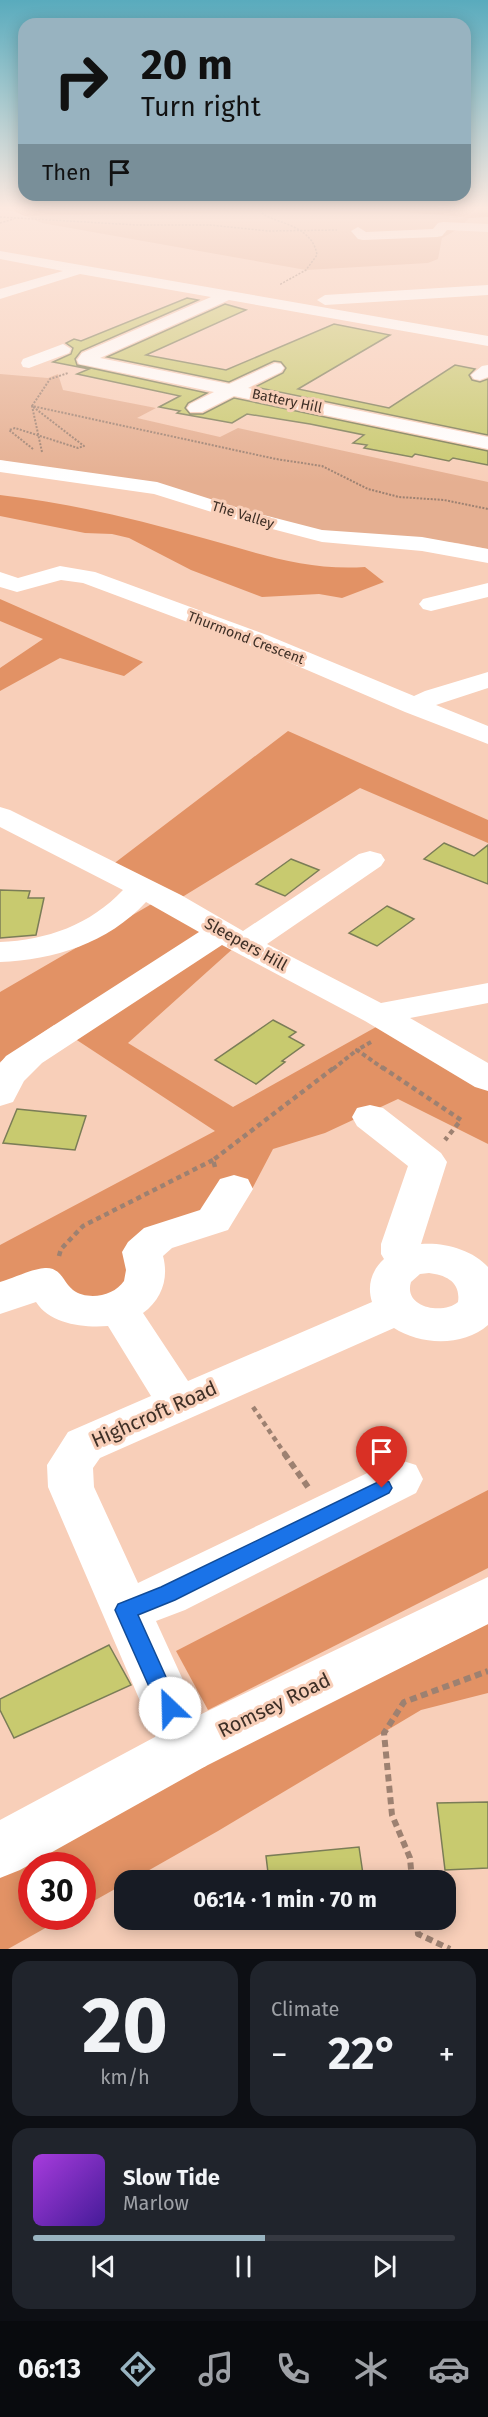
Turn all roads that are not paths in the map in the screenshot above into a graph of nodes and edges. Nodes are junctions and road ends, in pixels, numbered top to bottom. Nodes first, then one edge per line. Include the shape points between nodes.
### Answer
1 (214, 301) edge
2 (257, 301) edge
3 (322, 301) edge
4 (384, 301) edge
5 (303, 309) junction
6 (429, 309) dead end
7 (488, 341) edge
8 (63, 349) dead end
9 (29, 363) dead end
10 (275, 368) dead end
11 (232, 390) junction
12 (196, 408) dead end
13 (488, 443) edge
14 (0, 466) edge
15 (488, 556) edge
16 (0, 579) edge
17 (488, 590) edge
18 (431, 604) dead end
19 (488, 680) edge
20 (414, 706) junction
21 (488, 736) edge
22 (0, 816) edge
23 (370, 860) dead end
24 (142, 888) junction
25 (233, 938) junction
26 (0, 952) edge
27 (488, 993) edge
28 (387, 1020) junction
29 (488, 1079) edge
30 (0, 1094) edge
31 (370, 1117) dead end
32 (224, 1184) road end
33 (406, 1263) junction
34 (0, 1298) edge
35 (118, 1308) junction
36 (396, 1309) junction
37 (178, 1402) junction
38 (400, 1479) dead end
39 (488, 1599) edge
40 (126, 1610) junction
41 (187, 1748) junction
42 (0, 1850) edge

1 - 11 street, Battery Hill via 85,360
2 - 5 street
3 - 5 street
4 - 6 street via 395,310
5 - 7 street
8 - 9 street
10 - 11 street
11 - 12 street
11 - 13 street, Battery Hill
14 - 15 street, The Valley via 157,488 322,536 422,544
16 - 20 street, Thurmond Crescent via 17,585 60,573 87,577 258,640
17 - 18 street
19 - 20 street
20 - 21 street, Thurmond Crescent
22 - 24 street, Sleepers Hill
23 - 25 street
24 - 25 street, Sleepers Hill
24 - 26 street via 117,914 97,926 44,948
25 - 28 street, Sleepers Hill
25 - 30 street via 29,1055 5,1078
27 - 28 street
28 - 29 street, Sleepers Hill
31 - 33 street via 428,1162 401,1244
32 - 35 street via 214,1220 158,1238 142,1252 149,1267 147,1283 136,1298
33 - 36 street via 392,1277 389,1293
33 - 36 street via 423,1258 445,1260 465,1268 478,1282 481,1299 473,1314 457,1324 435,1327 413,1322
34 - 35 street via 46,1283 58,1300 75,1309 97,1312
35 - 37 street
36 - 37 street, Highcroft Road
37 - 40 street, Highcroft Road via 84,1444 70,1465 70,1487
38 - 40 street via 168,1594
39 - 41 street, Romsey Road
40 - 41 street, Highcroft Road
41 - 42 street, Romsey Road

